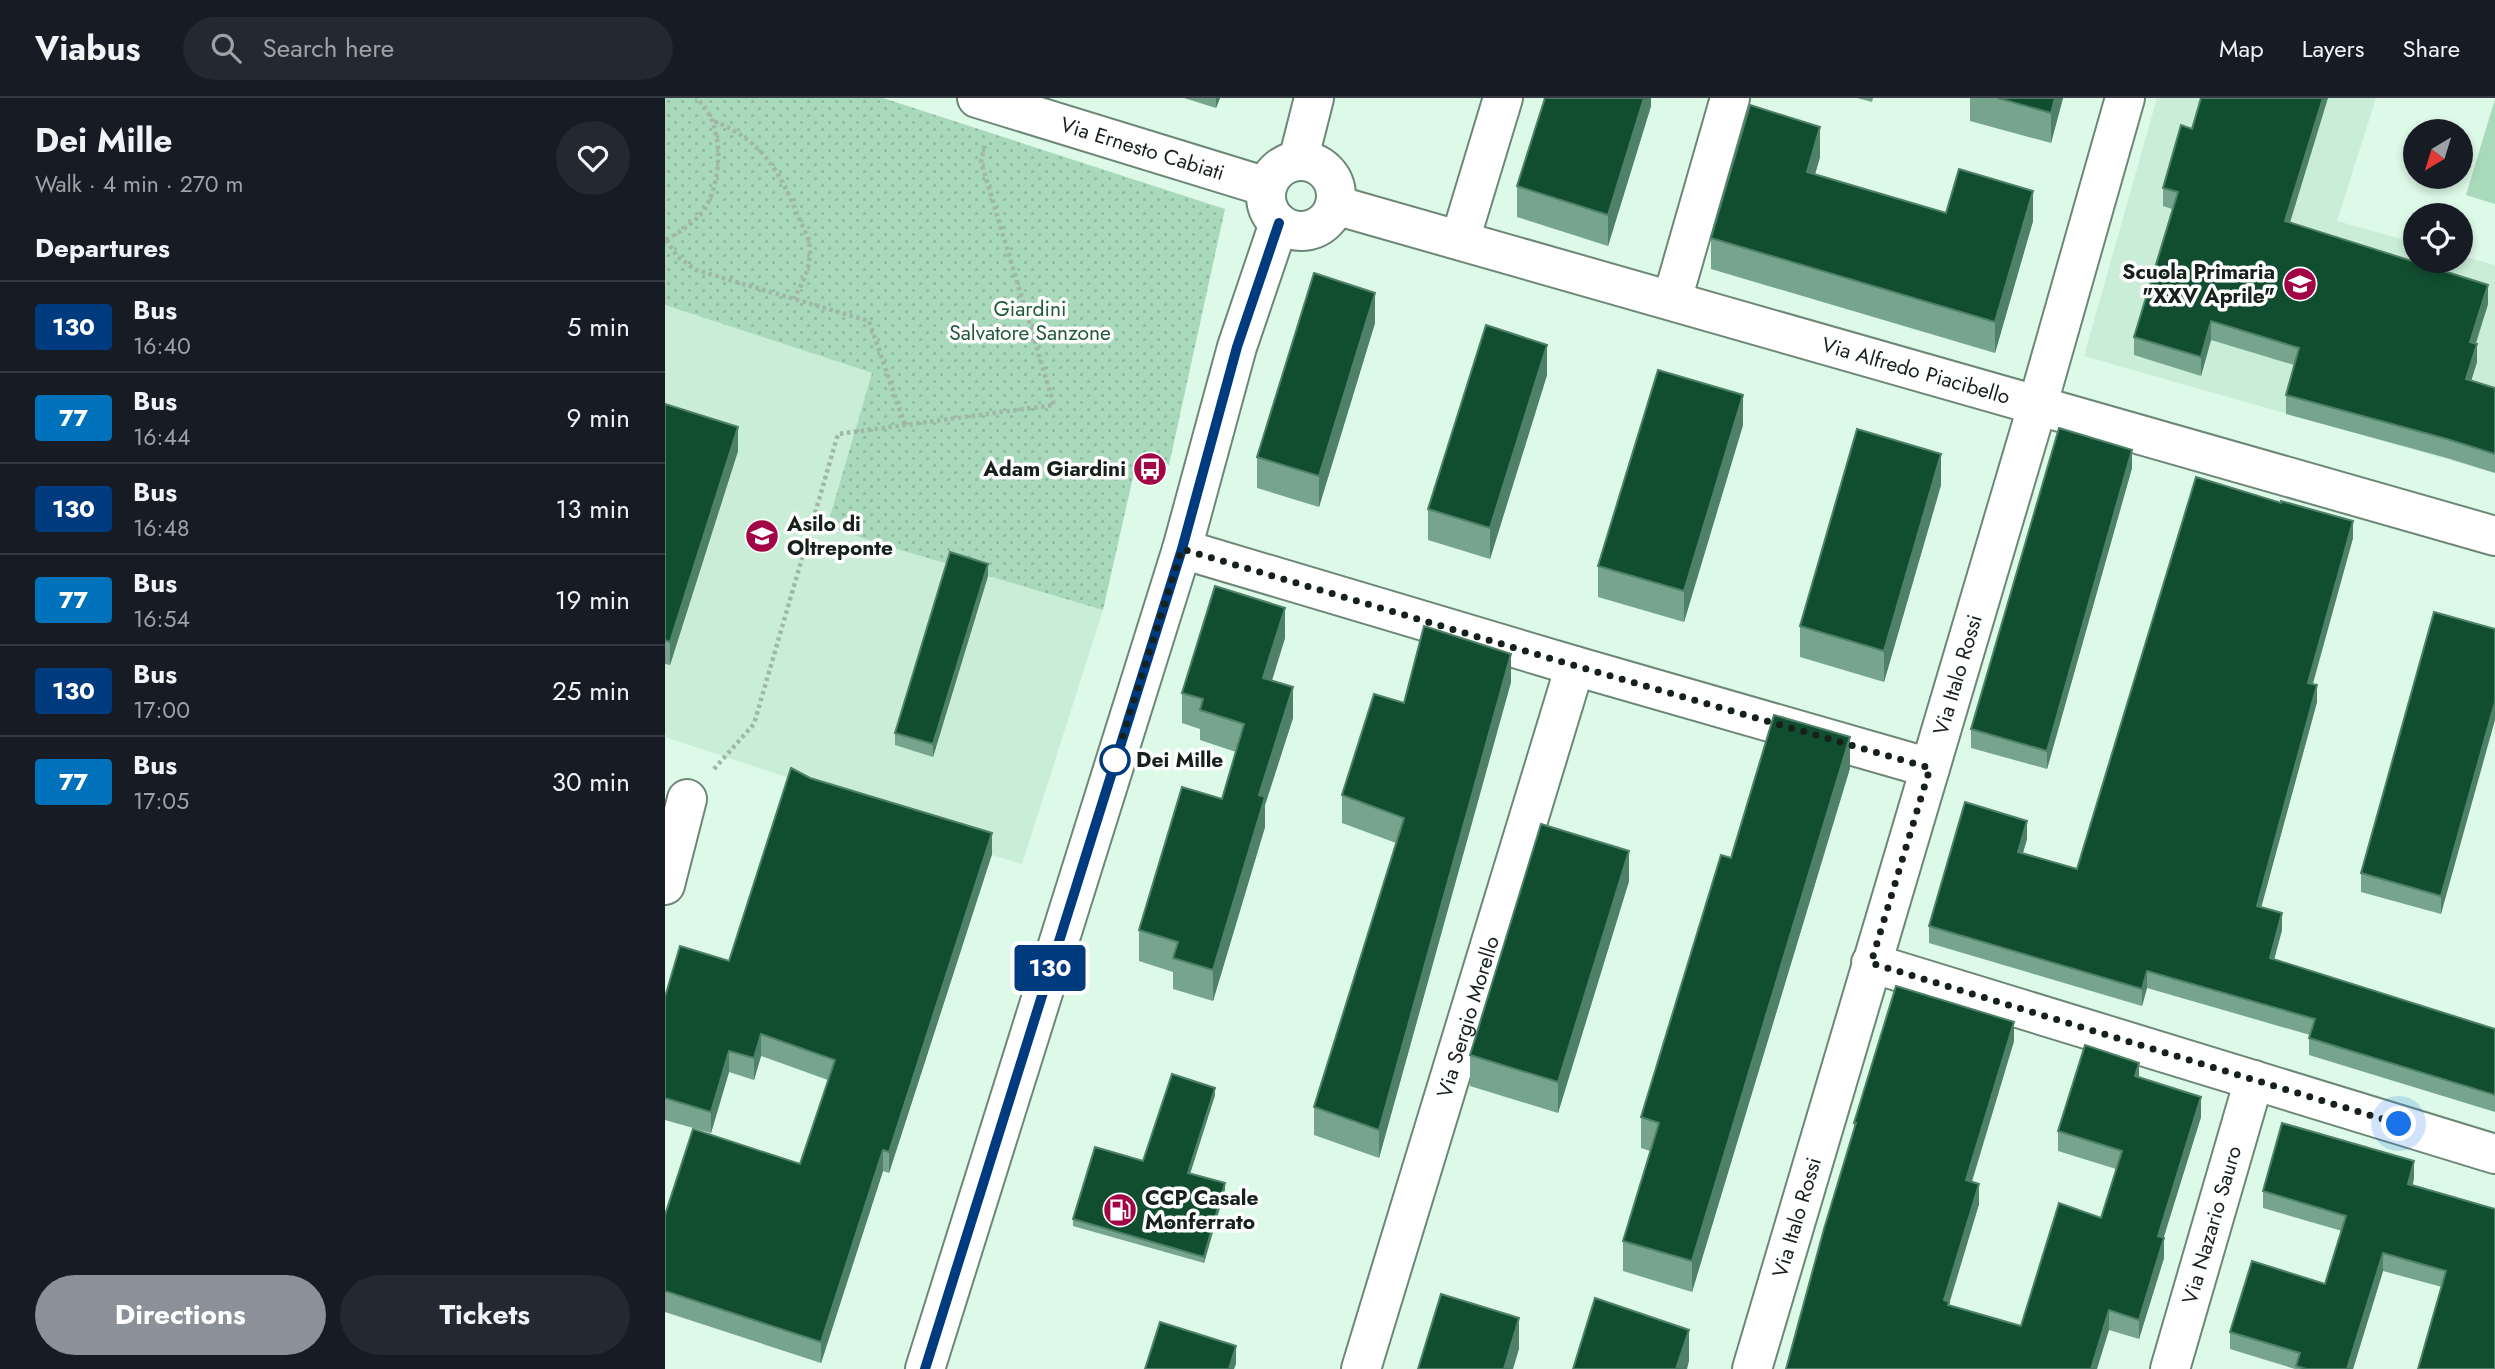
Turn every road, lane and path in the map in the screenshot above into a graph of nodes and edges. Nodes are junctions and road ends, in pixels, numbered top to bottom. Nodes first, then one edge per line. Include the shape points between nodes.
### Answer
1 (696, 98) edge
2 (1314, 98) edge
3 (1503, 98) edge
4 (1730, 98) edge
5 (2125, 98) edge
6 (986, 101) edge
7 (714, 121) junction
8 (1298, 161) junction
9 (1267, 187) junction
10 (1335, 205) junction
11 (1279, 223) junction
12 (666, 240) edge
13 (1460, 240) junction
14 (794, 298) junction
15 (1672, 300) junction
16 (2037, 407) junction
17 (905, 425) junction
18 (2495, 536) edge
19 (1182, 549) junction
20 (1576, 666) junction
21 (1930, 768) junction
22 (687, 799) joint
23 (665, 884) edge
24 (1871, 963) junction
25 (2254, 1080) junction
26 (2495, 1154) edge
27 (925, 1369) edge
28 (1361, 1369) edge
29 (1752, 1369) edge
30 (2170, 1369) edge

1 - 7 path
2 - 8 street
3 - 13 street
4 - 15 street
5 - 16 street, Via Italo Rossi
6 - 9 street, Via Ernesto Cabiati
6 - 17 path via 981,162 1054,405
7 - 12 path via 718,152 706,206 689,226
7 - 14 path via 756,145 789,194 809,241 806,279
8 - 9 street via 1278,169
8 - 10 street via 1309,161 1328,173 1334,183
9 - 11 street via 1268,207
10 - 11 street via 1330,216 1312,229 1289,229
10 - 13 street, Via Alfredo Piacibello
11 - 19 street via 1237,347
12 - 14 path via 678,257 696,270
13 - 15 street, Via Alfredo Piacibello
14 - 17 path via 869,321
15 - 16 street, Via Alfredo Piacibello
16 - 18 street, Via Alfredo Piacibello
16 - 21 street, Via Italo Rossi
17 - 22 path via 838,434 754,724
19 - 20 street
19 - 27 street
20 - 21 street
20 - 28 street, Via Sergio Morello
21 - 24 street, Via Italo Rossi
22 - 23 street
24 - 25 street
24 - 29 street, Via Italo Rossi
25 - 26 street
25 - 30 street, Via Nazario Sauro

